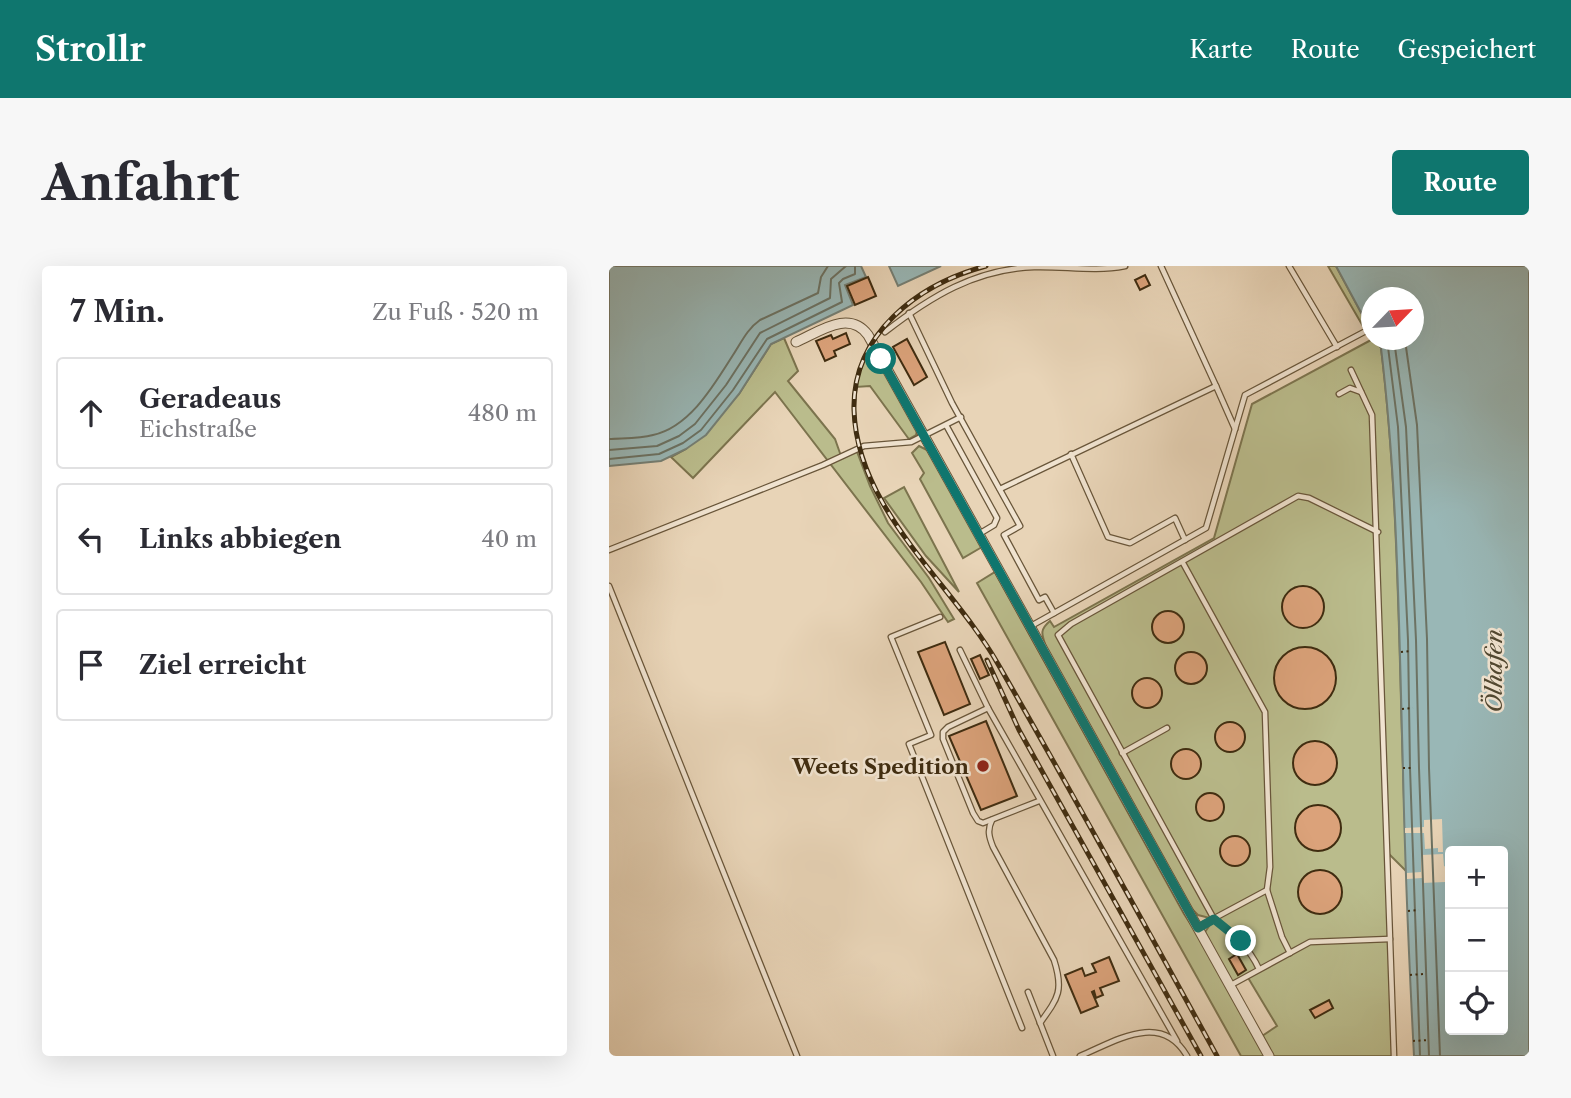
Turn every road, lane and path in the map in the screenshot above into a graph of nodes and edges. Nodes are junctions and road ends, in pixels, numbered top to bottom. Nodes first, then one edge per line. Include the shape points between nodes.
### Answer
1 (1123, 266) edge
2 (1161, 266) edge
3 (1289, 266) edge
4 (909, 313) junction
5 (885, 332) dead end
6 (1361, 334) edge
7 (796, 342) dead end
8 (1337, 347) junction
9 (1351, 370) dead end
10 (1216, 386) junction
11 (1361, 392) junction
12 (1339, 394) dead end
13 (961, 418) junction
14 (946, 425) junction
15 (1235, 429) junction
16 (924, 436) junction
17 (1071, 454) junction
18 (1000, 489) junction
19 (1378, 532) junction
20 (979, 534) junction
21 (1185, 540) junction
22 (609, 550) edge
23 (1183, 563) junction
24 (609, 586) edge
25 (1054, 613) junction
26 (940, 617) dead end
27 (1030, 626) junction
28 (960, 650) dead end
29 (1411, 651) dead end
30 (1401, 652) dead end
31 (988, 708) junction
32 (1413, 708) dead end
33 (1402, 709) dead end
34 (1167, 728) dead end
35 (1122, 753) junction
36 (1403, 768) dead end
37 (1414, 768) dead end
38 (1039, 801) junction
39 (992, 820) junction
40 (1267, 890) junction
41 (1408, 911) dead end
42 (1419, 911) dead end
43 (1214, 919) junction
44 (1198, 928) junction
45 (1390, 939) junction
46 (1290, 953) junction
47 (1259, 969) junction
48 (1424, 974) dead end
49 (1410, 975) dead end
50 (1230, 986) junction
51 (1028, 992) dead end
52 (1040, 1023) junction
53 (1022, 1028) dead end
54 (1428, 1040) dead end
55 (1177, 1041) junction
56 (1413, 1041) dead end
57 (797, 1056) edge
58 (1053, 1056) edge
59 (1080, 1056) edge
60 (1188, 1056) edge
61 (1269, 1056) edge
62 (1394, 1056) edge

1 - 4 lane via 1000,271 950,287
2 - 10 lane
3 - 8 lane
4 - 5 lane
4 - 13 lane
6 - 8 lane
7 - 16 street via 843,322 860,326
8 - 15 lane via 1245,396
9 - 11 lane
10 - 15 lane
10 - 17 lane
11 - 12 lane via 1350,388
11 - 19 lane via 1373,415
13 - 14 lane
13 - 18 lane
14 - 16 lane
14 - 20 lane via 997,518
15 - 21 lane via 1206,528
16 - 20 street
16 - 22 lane via 856,449
17 - 18 lane
17 - 21 lane via 1108,537 1130,543 1175,519
18 - 25 lane via 1020,526 1004,536 1039,600 1045,597
19 - 23 lane via 1298,496
19 - 45 lane
20 - 27 street
21 - 25 lane
23 - 35 lane via 1058,635
23 - 40 lane via 1265,712
24 - 57 lane
25 - 27 lane
26 - 53 lane via 891,637 931,735 909,744
27 - 44 street
28 - 31 lane
29 - 30 path
31 - 38 lane
31 - 39 lane via 948,727 943,739 973,813 983,823
32 - 33 path
34 - 35 lane
35 - 43 lane
36 - 37 path
38 - 39 lane
38 - 55 lane
39 - 52 lane via 989,836 993,847 1059,974 1058,999
40 - 43 lane
40 - 46 lane
41 - 42 path
43 - 44 lane
43 - 47 lane via 1241,941
44 - 50 street
45 - 46 lane via 1310,942
45 - 62 lane
46 - 47 lane
47 - 50 lane
48 - 49 path
50 - 61 street
51 - 52 lane
52 - 58 lane
54 - 56 path
55 - 59 lane via 1158,1032 1138,1033
55 - 60 lane

